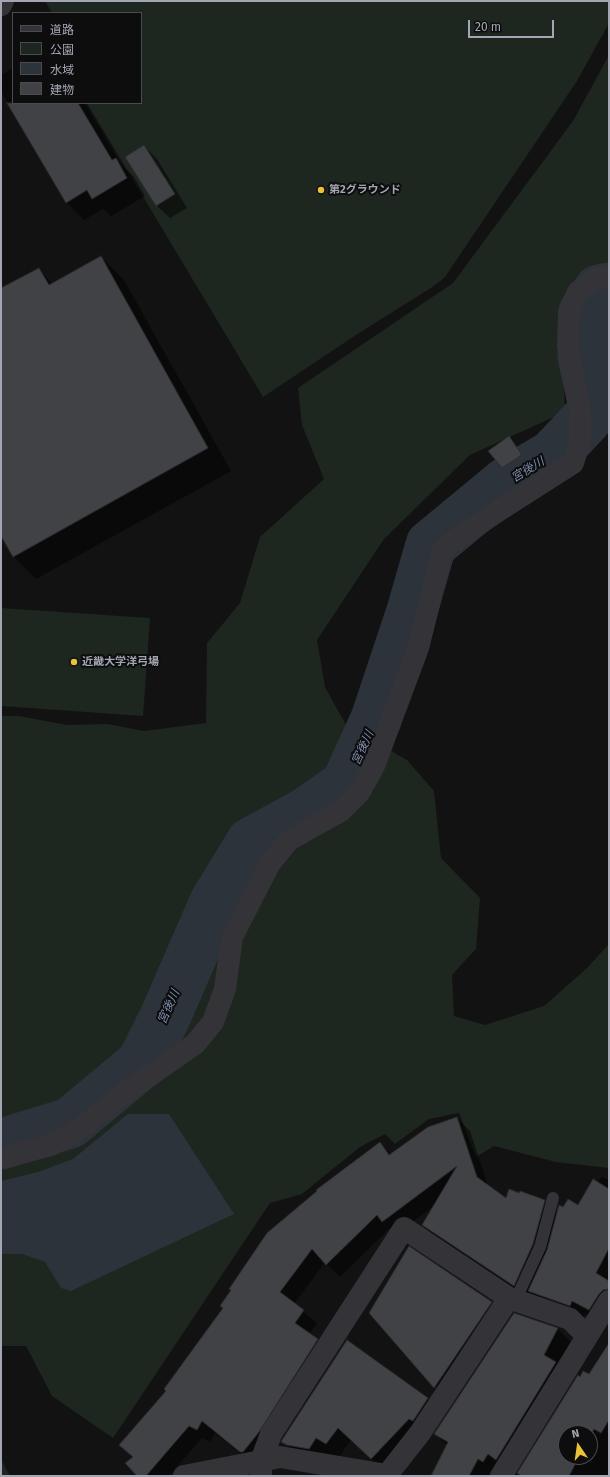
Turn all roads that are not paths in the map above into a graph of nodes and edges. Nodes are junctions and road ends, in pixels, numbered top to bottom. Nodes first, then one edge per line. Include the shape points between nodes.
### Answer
1 (3, 1) edge
2 (1, 5) edge
3 (609, 275) edge
4 (1, 1158) edge
5 (553, 1198) dead end
6 (512, 1299) junction
7 (609, 1301) edge
8 (587, 1336) junction
9 (261, 1469) edge
10 (184, 1476) edge
11 (501, 1476) edge

1 - 2 street
3 - 4 street via 593,280 578,292 569,312 568,346 580,412 580,441 573,463 450,543 442,552 418,648 374,766 359,793 341,811 289,840 270,863 232,938 225,989 213,1022 195,1044 126,1092 75,1132 51,1145
5 - 6 lane via 540,1247
6 - 8 street via 570,1319
6 - 9 street via 420,1433 386,1475 280,1457
6 - 9 street via 404,1228 271,1434
7 - 8 street
8 - 11 street
9 - 10 street

